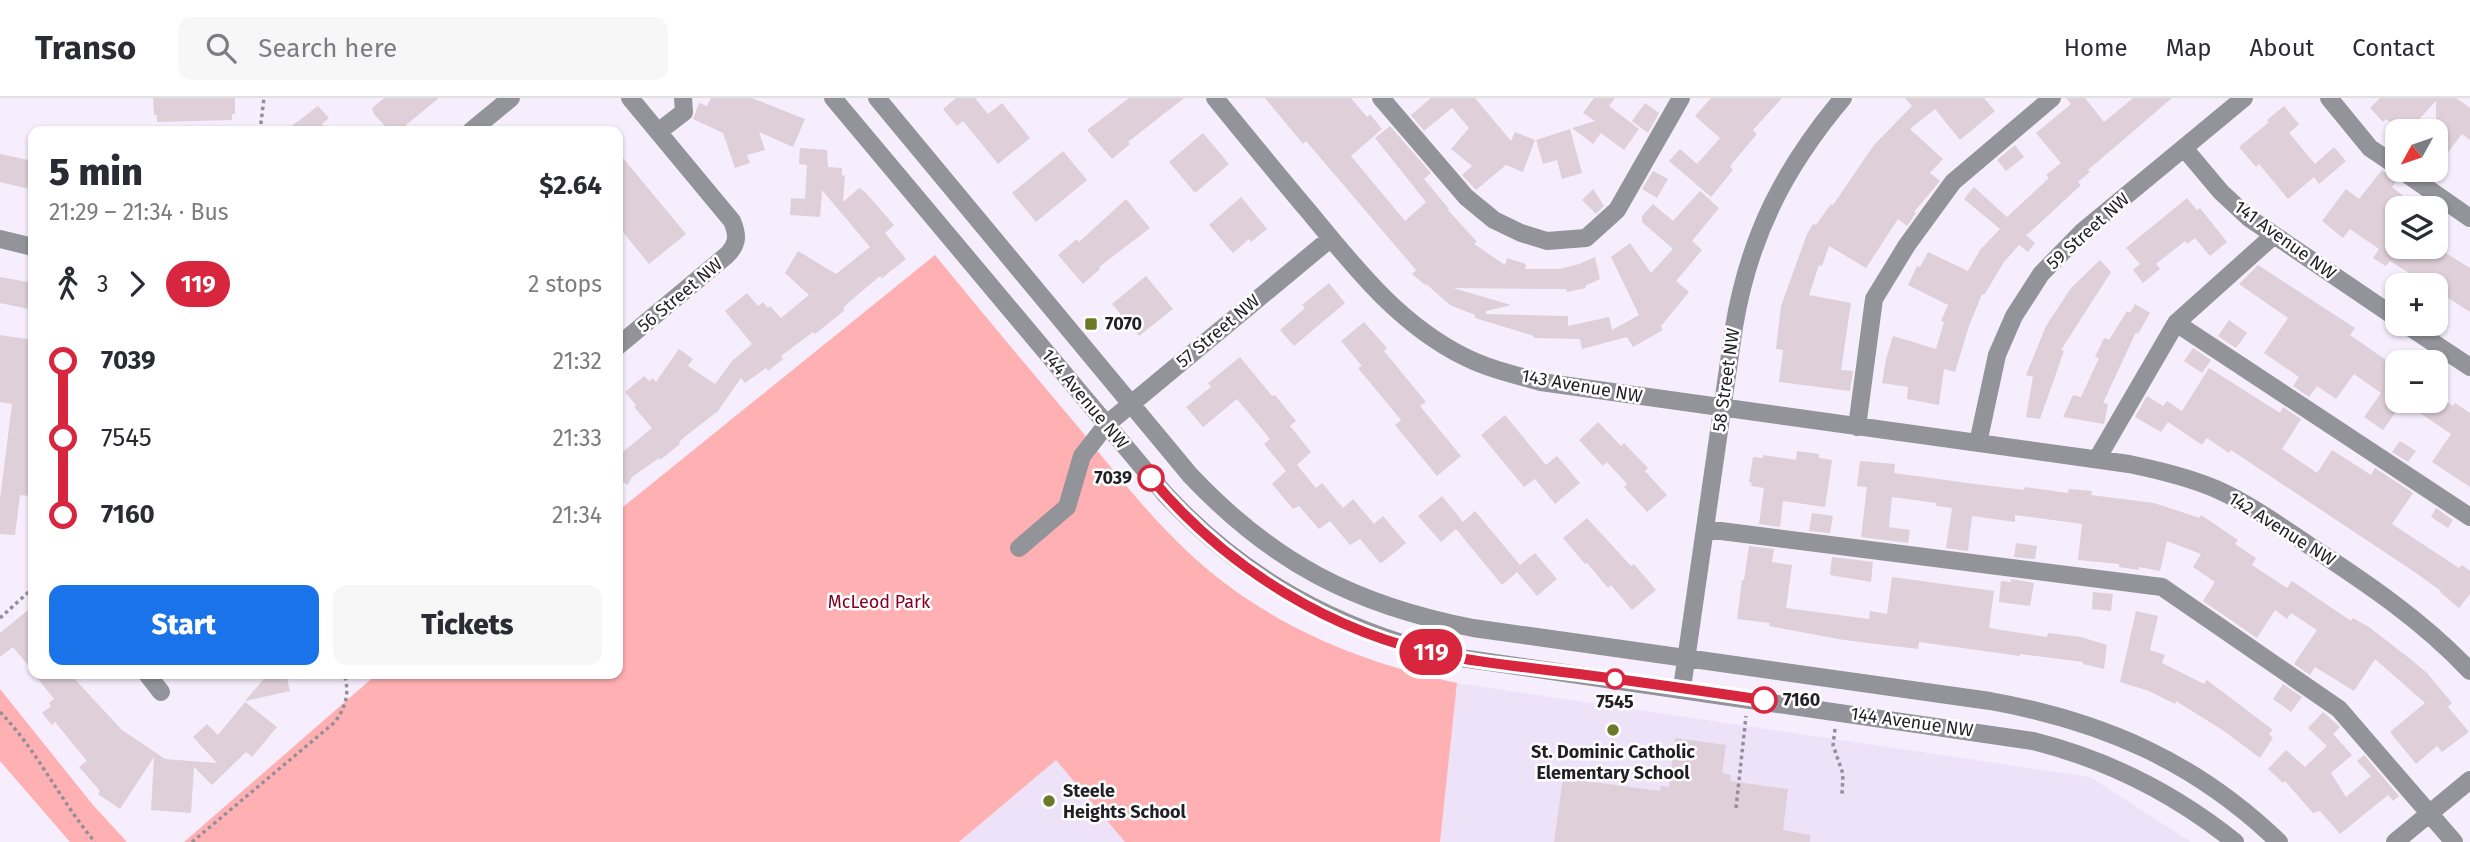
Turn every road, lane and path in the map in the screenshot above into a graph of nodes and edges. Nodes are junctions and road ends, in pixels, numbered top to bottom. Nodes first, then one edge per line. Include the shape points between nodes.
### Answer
1 (264, 98) edge
2 (630, 98) edge
3 (683, 98) edge
4 (833, 98) edge
5 (877, 98) edge
6 (1215, 98) edge
7 (1381, 98) edge
8 (1681, 98) edge
9 (1843, 98) edge
10 (2052, 98) edge
11 (2244, 98) edge
12 (2329, 98) edge
13 (261, 126) edge
14 (658, 132) junction
15 (2184, 148) junction
16 (2385, 158) edge
17 (2420, 182) edge
18 (2470, 218) edge
19 (2273, 236) junction
20 (0, 239) edge
21 (1331, 239) junction
22 (28, 246) edge
23 (2385, 310) edge
24 (2176, 323) junction
25 (2423, 336) edge
26 (623, 342) edge
27 (2470, 367) edge
28 (1130, 405) junction
29 (1722, 408) junction
30 (1107, 424) junction
31 (1857, 427) junction
32 (1978, 443) junction
33 (2097, 460) junction
34 (2470, 517) edge
35 (1705, 529) junction
36 (1019, 548) dead end
37 (28, 592) edge
38 (0, 618) edge
39 (1687, 659) junction
40 (2470, 671) edge
41 (151, 679) edge
42 (345, 679) edge
43 (1682, 688) junction
44 (161, 692) dead end
45 (1748, 698) junction
46 (1836, 711) junction
47 (0, 712) edge
48 (2470, 780) edge
49 (1842, 795) dead end
50 (1736, 808) dead end
51 (2430, 813) junction
52 (95, 842) edge
53 (192, 842) edge
54 (2235, 842) edge
55 (2279, 842) edge
56 (2395, 842) edge
57 (2454, 842) edge

1 - 13 path
2 - 14 street
3 - 14 street via 684,112
4 - 30 street, 144 Avenue NW
5 - 28 street, 144 Avenue NW
6 - 21 street, 143 Avenue NW
7 - 8 street via 1466,197 1494,220 1546,241 1586,238 1617,210
9 - 29 street, 58 Street NW via 1783,181 1759,232 1740,294
10 - 31 street via 1953,182 1874,299
11 - 15 street, 59 Street NW
12 - 16 street via 2370,148
14 - 26 street, 56 Street NW via 732,221 737,240 727,255
15 - 19 street, 141 Avenue NW via 2235,206
15 - 32 street, 59 Street NW via 2082,232 2026,295 1997,355
17 - 18 street
19 - 23 street, 141 Avenue NW
19 - 24 street
20 - 22 street
21 - 28 street, 57 Street NW
21 - 29 street, 143 Avenue NW via 1401,315 1465,357 1541,382
24 - 33 street
24 - 34 street
25 - 27 street
28 - 30 street, 57 Street NW
28 - 39 street, 144 Avenue NW via 1224,511 1289,560 1340,587 1444,622
29 - 31 street, 143 Avenue NW
29 - 35 street, 58 Street NW
30 - 36 street, 57 Street NW via 1082,456 1067,507
30 - 43 street, 144 Avenue NW via 1164,494 1214,543 1278,588 1341,621 1447,656
31 - 32 street, 143 Avenue NW
32 - 33 street, 142 Avenue NW
33 - 40 street, 142 Avenue NW via 2174,475 2239,500 2364,581 2437,638
35 - 39 street, 58 Street NW
35 - 51 street via 2162,587 2340,709
37 - 38 path
39 - 43 street, 58 Street NW
39 - 55 street, 144 Avenue NW via 1990,701 2079,721 2151,750 2209,784
41 - 44 street
42 - 53 path via 346,697 335,722
43 - 45 street, 144 Avenue NW
45 - 46 street, 144 Avenue NW
45 - 50 path
46 - 49 path via 1833,745 1843,774
46 - 54 street, 144 Avenue NW via 2005,735 2078,753 2158,789
47 - 52 path via 27,743
48 - 51 street
51 - 56 street
51 - 57 street

